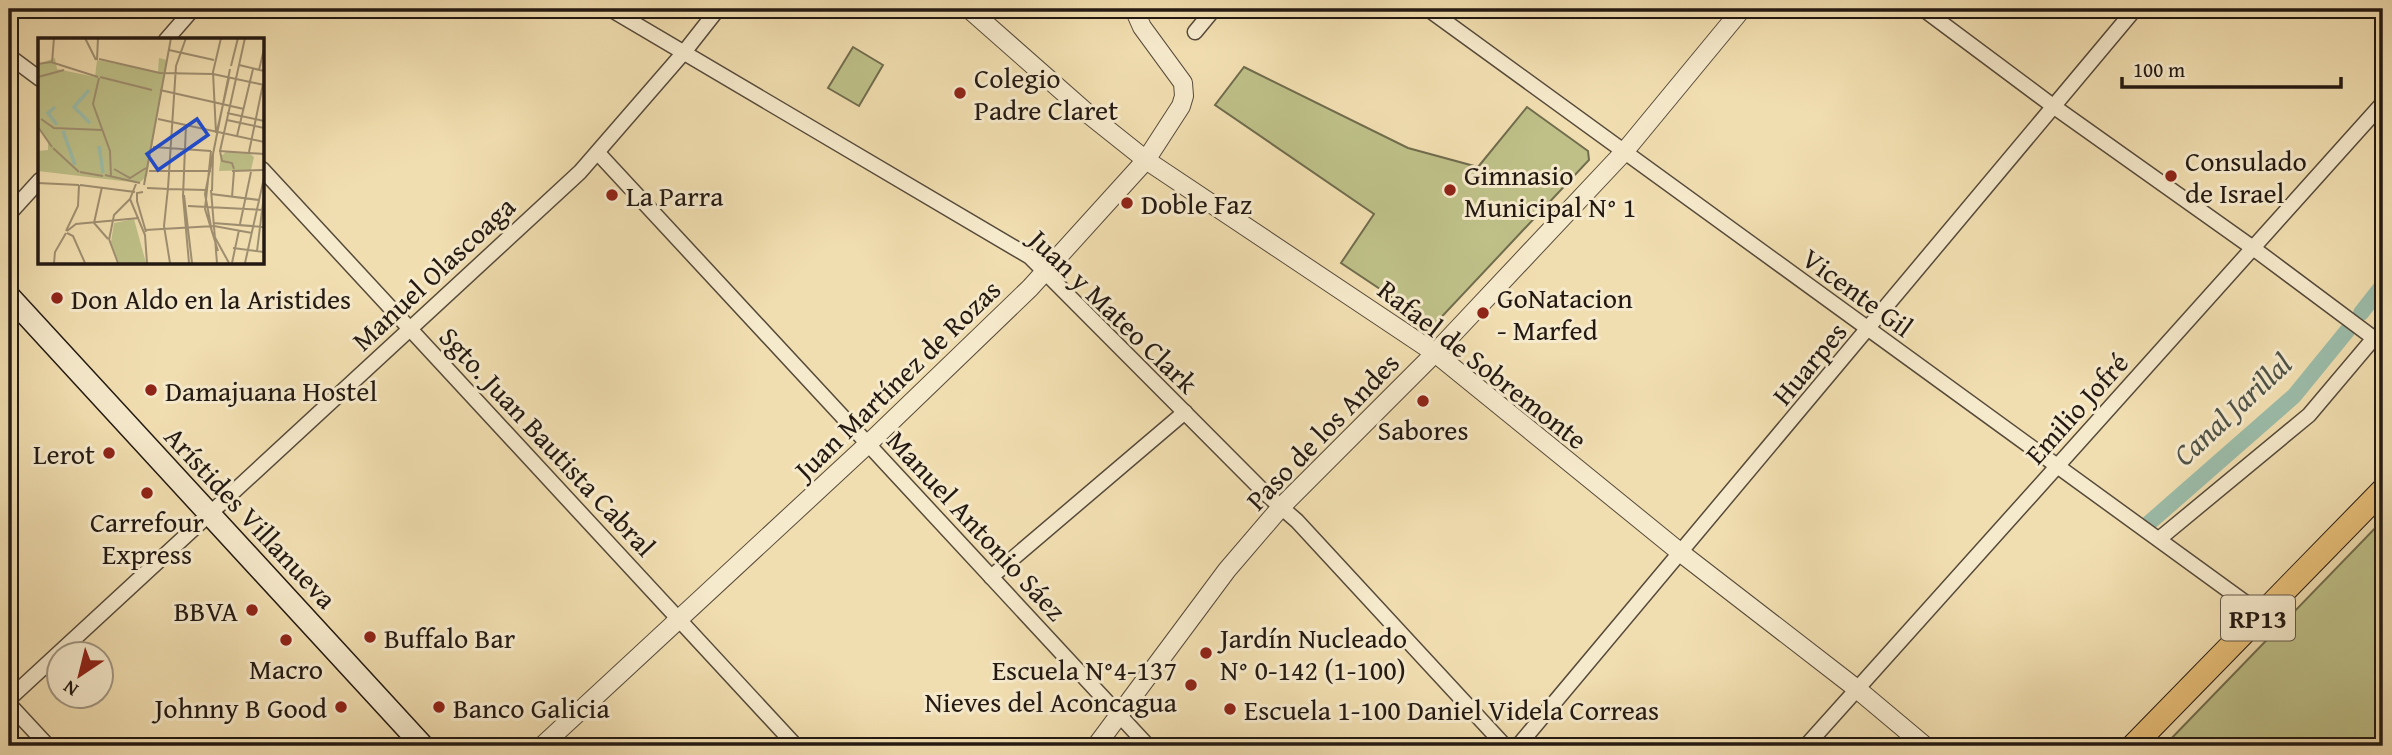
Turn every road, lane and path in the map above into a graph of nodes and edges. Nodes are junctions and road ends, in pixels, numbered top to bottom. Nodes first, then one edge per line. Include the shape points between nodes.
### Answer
1 (193, 9) edge
2 (610, 9) edge
3 (718, 9) edge
4 (969, 9) edge
5 (1135, 9) edge
6 (1214, 9) edge
7 (1428, 9) edge
8 (1742, 9) edge
9 (1923, 9) edge
10 (2135, 9) edge
11 (1195, 32) dead end
12 (168, 38) edge
13 (685, 51) junction
14 (9, 56) edge
15 (38, 78) edge
16 (2383, 103) edge
17 (2053, 106) junction
18 (1624, 152) junction
19 (598, 153) junction
20 (1146, 160) junction
21 (264, 171) edge
22 (38, 182) edge
23 (9, 214) edge
24 (2253, 248) junction
25 (1045, 271) junction
26 (9, 296) edge
27 (410, 327) junction
28 (1868, 330) junction
29 (2379, 342) edge
30 (1435, 353) junction
31 (1185, 412) junction
32 (869, 444) junction
33 (2056, 466) junction
34 (2383, 490) edge
35 (1282, 507) junction
36 (209, 513) junction
37 (2159, 539) junction
38 (1681, 553) junction
39 (991, 577) junction
40 (2261, 614) junction
41 (679, 620) junction
42 (1857, 688) junction
43 (9, 702) edge
44 (1119, 715) junction
45 (48, 746) edge
46 (423, 746) edge
47 (542, 746) edge
48 (796, 746) edge
49 (1096, 746) edge
50 (1148, 746) edge
51 (1505, 746) edge
52 (1518, 746) edge
53 (1806, 746) edge
54 (1925, 746) edge
55 (2133, 746) edge

1 - 12 street
2 - 13 street, Juan y Mateo Clark
3 - 13 street, Manuel Olascoaga
4 - 20 street, Rafael de Sobremonte
5 - 20 street, Juan Martínez de Rozas via 1142,27 1183,83 1184,96
6 - 11 street
7 - 18 street, Vicente Gil
8 - 18 street, Paso de los Andes
9 - 17 street
10 - 17 street, Huarpes
13 - 19 street, Manuel Olascoaga
13 - 25 street, Juan y Mateo Clark via 1021,250
14 - 15 street
16 - 24 street, Emilio Jofré
17 - 24 street
17 - 28 street, Huarpes
18 - 28 street, Vicente Gil
18 - 30 street, Paso de los Andes
19 - 27 street, Manuel Olascoaga
19 - 32 street, Manuel Antonio Sáez
20 - 25 street, Juan Martínez de Rozas
20 - 30 street, Rafael de Sobremonte
21 - 27 street, Sgto. Juan Bautista Cabral
22 - 23 street
24 - 29 street
24 - 33 street, Emilio Jofré
25 - 31 street, Juan y Mateo Clark
25 - 32 street, Juan Martínez de Rozas
26 - 36 main road, Arístides Villanueva
27 - 36 street, Manuel Olascoaga
27 - 41 street, Sgto. Juan Bautista Cabral
28 - 33 street, Vicente Gil
28 - 38 street, Huarpes
29 - 37 street via 2309,415
30 - 35 street, Paso de los Andes
30 - 38 street, Rafael de Sobremonte
31 - 35 street, Juan y Mateo Clark
31 - 39 street
32 - 39 street, Manuel Antonio Sáez
32 - 41 street, Juan Martínez de Rozas
33 - 37 street, Vicente Gil
33 - 42 street, Emilio Jofré
34 - 40 main road, RP13
35 - 44 street, Paso de los Andes via 1227,570
35 - 51 street, Juan y Mateo Clark
36 - 43 street, Manuel Olascoaga
36 - 46 main road, Arístides Villanueva
37 - 40 street, Vicente Gil
38 - 42 street, Rafael de Sobremonte
38 - 52 street, Huarpes
39 - 44 street, Manuel Antonio Sáez
40 - 55 main road, RP13
41 - 47 street, Juan Martínez de Rozas
41 - 48 street, Sgto. Juan Bautista Cabral
42 - 53 street, Emilio Jofré
42 - 54 street, Rafael de Sobremonte
43 - 45 street
44 - 49 street, Paso de los Andes
44 - 50 street, Manuel Antonio Sáez

